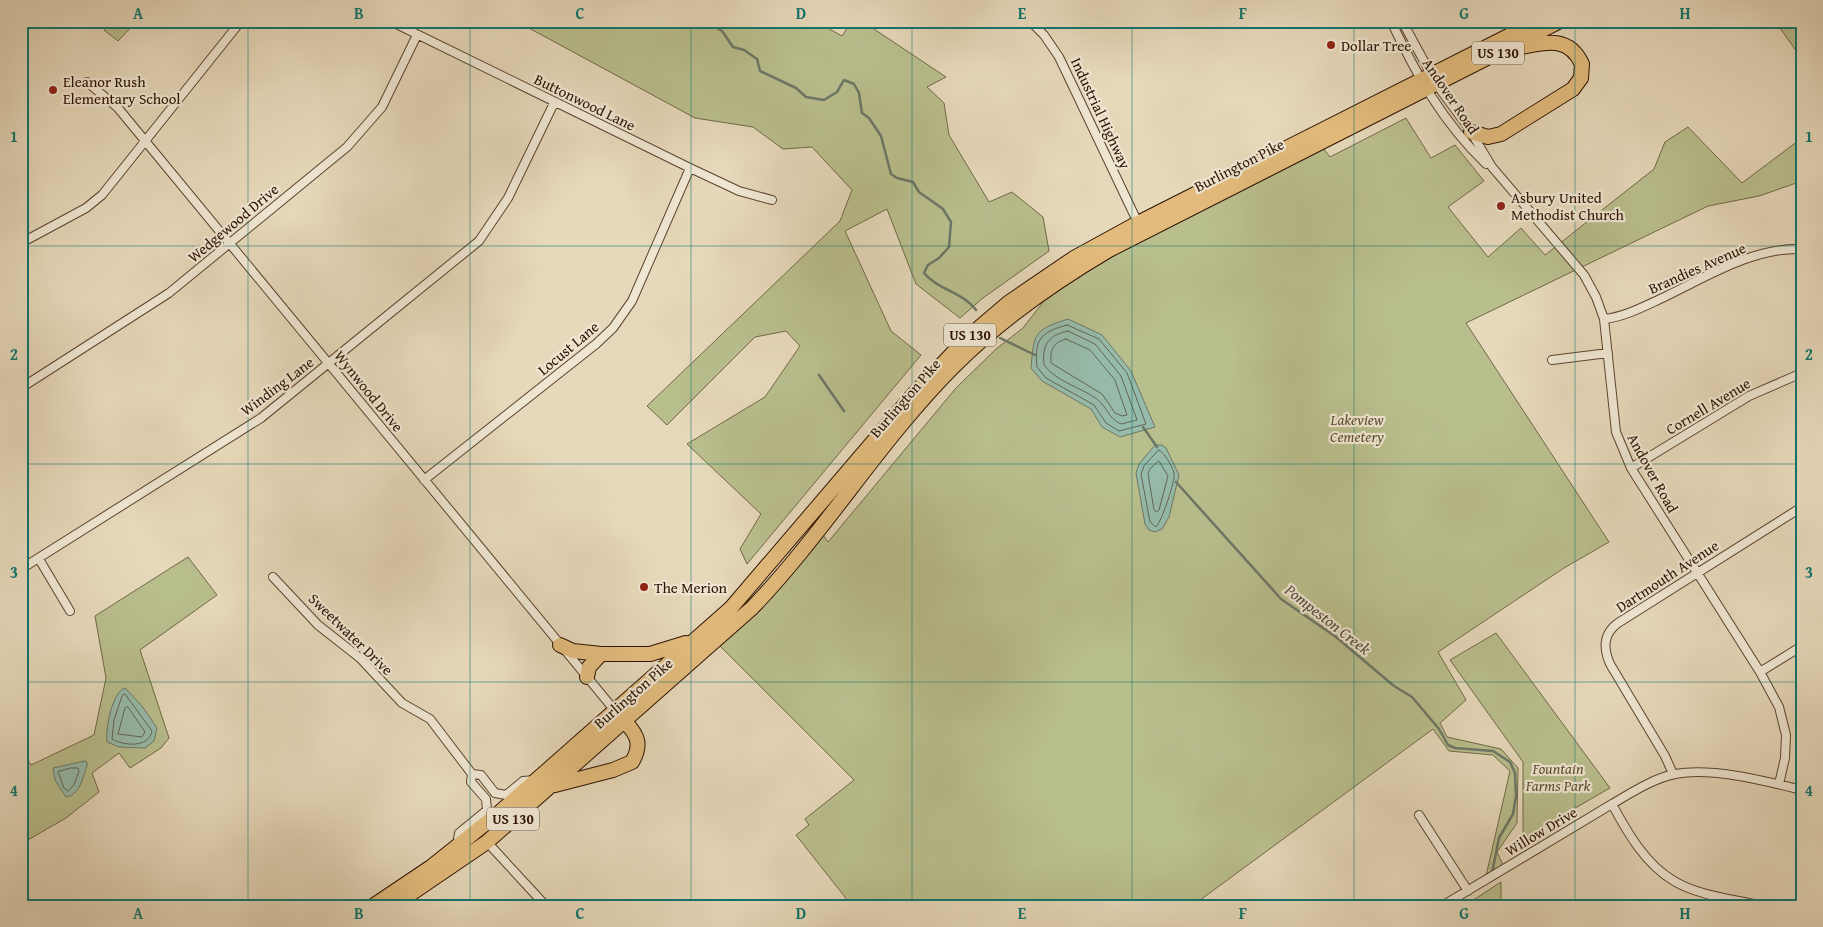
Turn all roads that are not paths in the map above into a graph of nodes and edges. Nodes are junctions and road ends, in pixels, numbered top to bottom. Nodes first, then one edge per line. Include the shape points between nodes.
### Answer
1 (241, 21) edge
2 (390, 21) edge
3 (1030, 21) edge
4 (1390, 21) edge
5 (1402, 21) edge
6 (1538, 21) edge
7 (1560, 21) edge
8 (417, 35) junction
9 (1502, 51) junction
10 (87, 82) dead end
11 (1429, 83) junction
12 (554, 103) junction
13 (1471, 132) junction
14 (145, 141) junction
15 (690, 168) junction
16 (1500, 178) junction
17 (772, 200) dead end
18 (1138, 223) junction
19 (21, 243) edge
20 (230, 245) junction
21 (1802, 249) edge
22 (1604, 319) junction
23 (1608, 353) junction
24 (1552, 360) dead end
25 (328, 364) junction
26 (1802, 374) edge
27 (21, 388) edge
28 (1632, 468) junction
29 (424, 480) junction
30 (1802, 507) edge
31 (39, 559) junction
32 (21, 569) edge
33 (1696, 572) junction
34 (273, 577) dead end
35 (70, 611) dead end
36 (694, 640) junction
37 (560, 645) junction
38 (1802, 646) edge
39 (601, 654) junction
40 (1760, 672) junction
41 (587, 677) junction
42 (615, 711) junction
43 (625, 722) junction
44 (472, 774) junction
45 (1673, 774) junction
46 (537, 780) junction
47 (1779, 784) junction
48 (552, 785) junction
49 (1802, 790) edge
50 (1612, 804) junction
51 (1419, 815) dead end
52 (487, 842) junction
53 (457, 847) junction
54 (1468, 891) junction
55 (373, 906) edge
56 (393, 906) edge
57 (546, 906) edge
58 (1442, 906) edge
59 (1762, 906) edge

1 - 14 street
2 - 8 street, Buttonwood Lane
3 - 18 street, Industrial Highway via 1059,57
4 - 11 street, Andover Road
5 - 11 street, Andover Road
6 - 11 highway, Burlington Pike / US 130
7 - 9 highway, Burlington Pike / US 130
8 - 12 street, Buttonwood Lane
8 - 20 street, Wedgewood Drive via 382,107 367,127
9 - 11 highway, Burlington Pike / US 130
9 - 13 highway via 1559,43 1578,55 1582,64 1581,78 1573,89 1501,134 1488,137
10 - 14 street, Wynwood Drive via 118,108
11 - 13 street, Andover Road
11 - 16 street, Andover Road via 1452,128
11 - 18 highway, Burlington Pike / US 130
11 - 43 highway, Burlington Pike / US 130 via 1109,250 1061,279 994,329 953,367 899,429 764,596
12 - 15 street, Buttonwood Lane
12 - 25 street, Winding Lane via 508,198 479,241
13 - 16 street, Andover Road
14 - 19 street via 97,199
14 - 20 street, Wynwood Drive
15 - 17 street, Buttonwood Lane via 738,191
15 - 29 street, Locust Lane via 632,301 613,328
16 - 22 street, Andover Road via 1584,275
18 - 36 highway, Burlington Pike / US 130 via 1067,263 1008,303 967,338 913,395 756,580
20 - 25 street, Wynwood Drive
20 - 27 street, Wedgewood Drive via 161,299
21 - 22 street, Brandies Avenue via 1770,251 1744,260 1634,311
22 - 23 street, Andover Road
23 - 24 street
23 - 28 street, Andover Road via 1616,432
25 - 29 street, Wynwood Drive
25 - 31 street, Winding Lane via 261,418
26 - 28 street, Cornell Avenue via 1749,396
28 - 33 street, Andover Road
29 - 37 street, Wynwood Drive
30 - 33 street, Dartmouth Avenue
31 - 32 street, Winding Lane
31 - 35 street
33 - 40 street, Andover Road
33 - 45 street, Dartmouth Avenue via 1618,623 1605,639 1605,652 1610,664
34 - 44 street, Sweetwater Drive via 318,625 360,658 402,703 430,719
36 - 39 highway via 650,654
36 - 42 highway, Burlington Pike / US 130
37 - 39 highway via 573,651
37 - 41 street, Wynwood Drive
38 - 40 street
39 - 41 highway via 589,667
40 - 47 street, Andover Road via 1779,707 1786,736
41 - 42 street, Wynwood Drive
42 - 43 street, Wynwood Drive
42 - 46 highway, Burlington Pike / US 130
43 - 48 highway, Burlington Pike / US 130
43 - 48 highway via 638,740 638,752 632,762
44 - 46 street, Sweetwater Drive via 480,775 495,793 506,795 524,781
44 - 53 street, Sweetwater Drive via 471,782 486,799 487,810 459,833
45 - 47 street, Willow Drive via 1729,774
45 - 50 street, Willow Drive
46 - 53 highway, Burlington Pike / US 130
47 - 49 street, Willow Drive
48 - 52 highway, Burlington Pike / US 130
50 - 54 street, Willow Drive
50 - 59 street via 1644,854 1674,881 1689,888
51 - 54 street
52 - 56 highway, Burlington Pike / US 130
52 - 57 street
53 - 55 highway, Burlington Pike / US 130
54 - 58 street, Willow Drive

